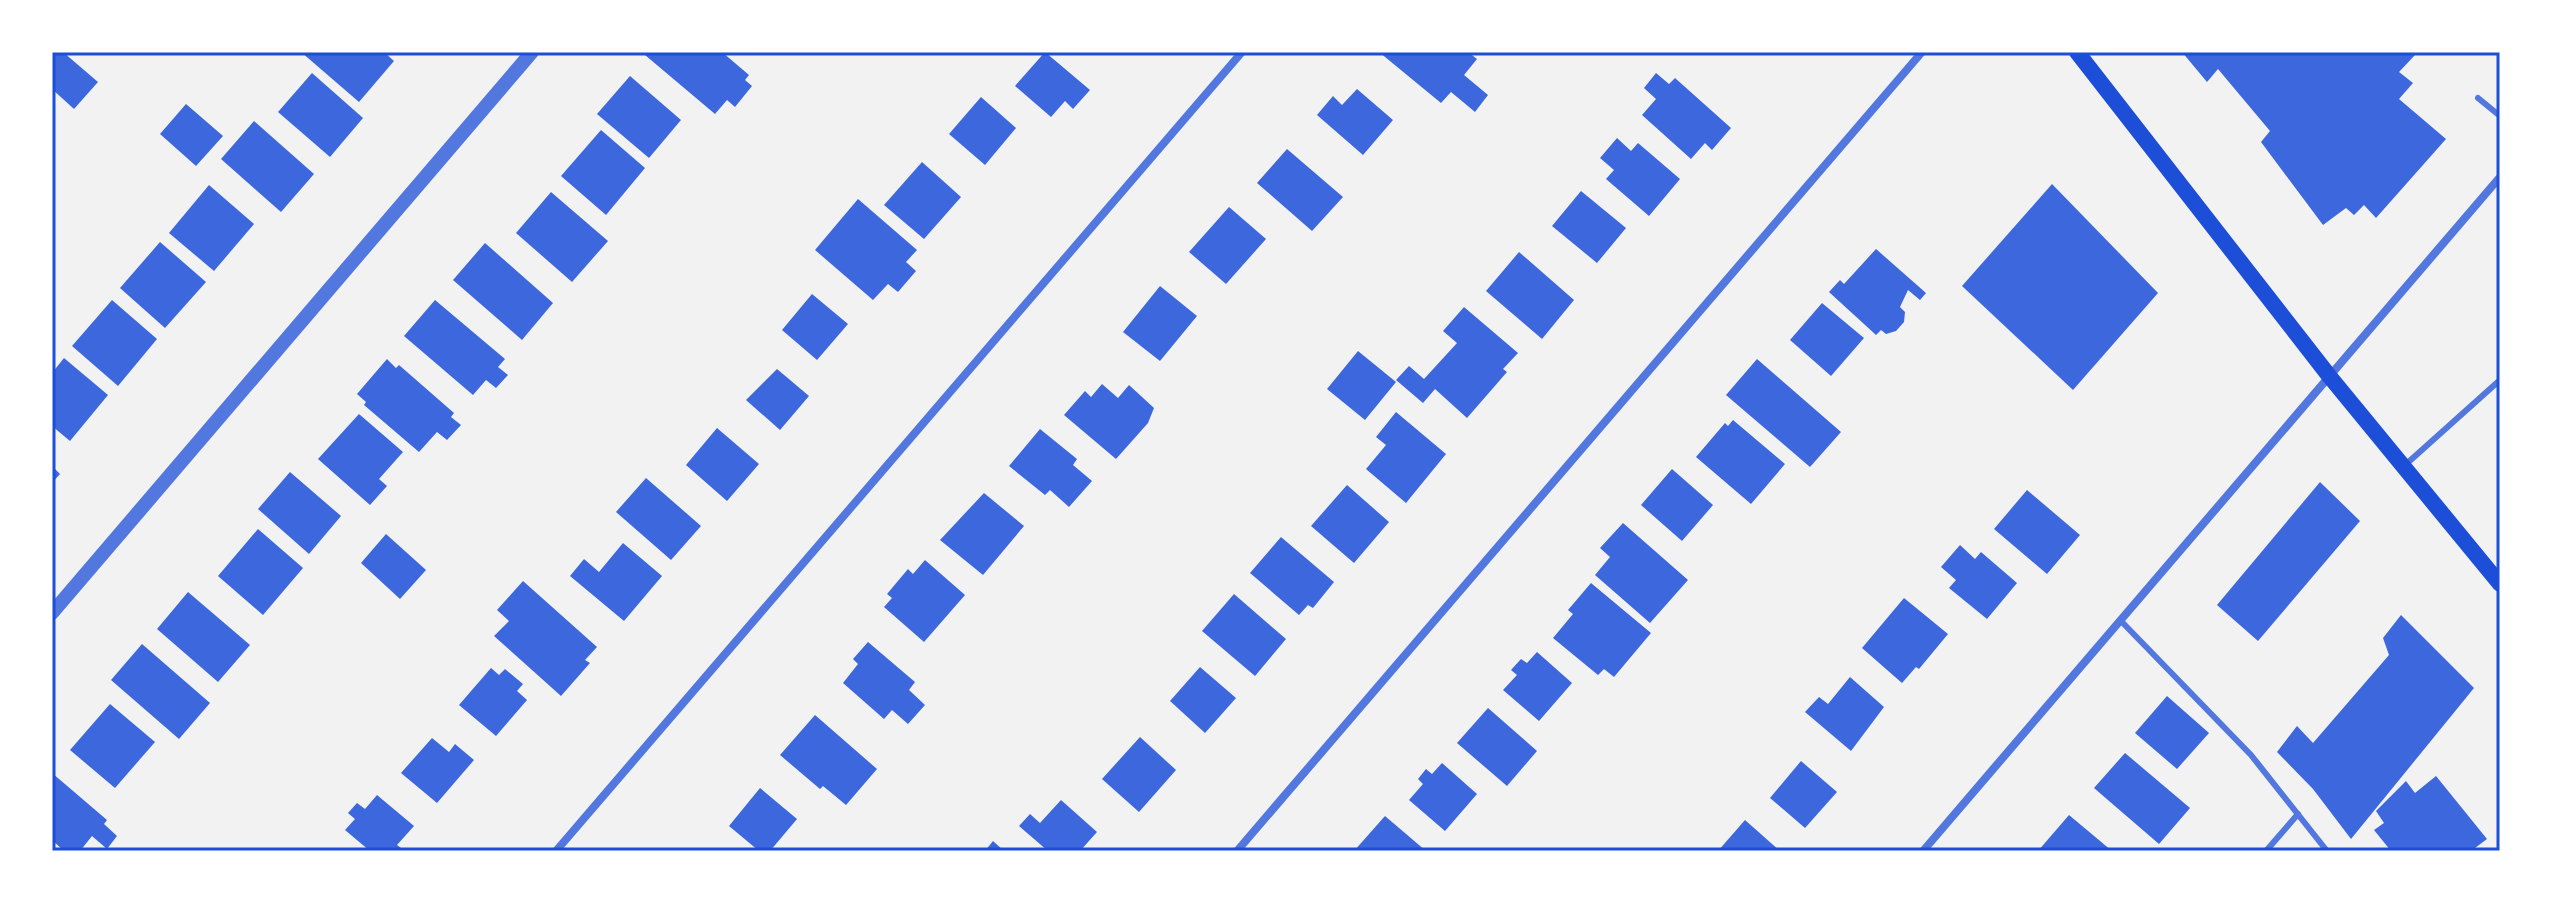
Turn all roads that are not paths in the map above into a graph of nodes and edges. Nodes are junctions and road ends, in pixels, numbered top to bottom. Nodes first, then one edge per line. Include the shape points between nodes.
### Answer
1 (532, 52) edge
2 (1242, 52) edge
3 (1922, 52) edge
4 (2077, 52) edge
5 (2478, 98) dead end
6 (2500, 116) edge
7 (2500, 177) edge
8 (2330, 377) junction
9 (2500, 380) edge
10 (2404, 466) junction
11 (2500, 584) edge
12 (52, 613) edge
13 (2121, 621) junction
14 (2298, 814) junction
15 (556, 851) edge
16 (1237, 851) edge
17 (1923, 851) edge
18 (2266, 851) edge
19 (2327, 851) edge

1 - 12 street
2 - 15 street
3 - 16 street
4 - 8 main road
5 - 6 lane
7 - 8 street
8 - 10 main road
8 - 13 street
9 - 10 lane
10 - 11 main road
13 - 14 lane via 2251,755
13 - 17 street
14 - 18 lane
14 - 19 lane

